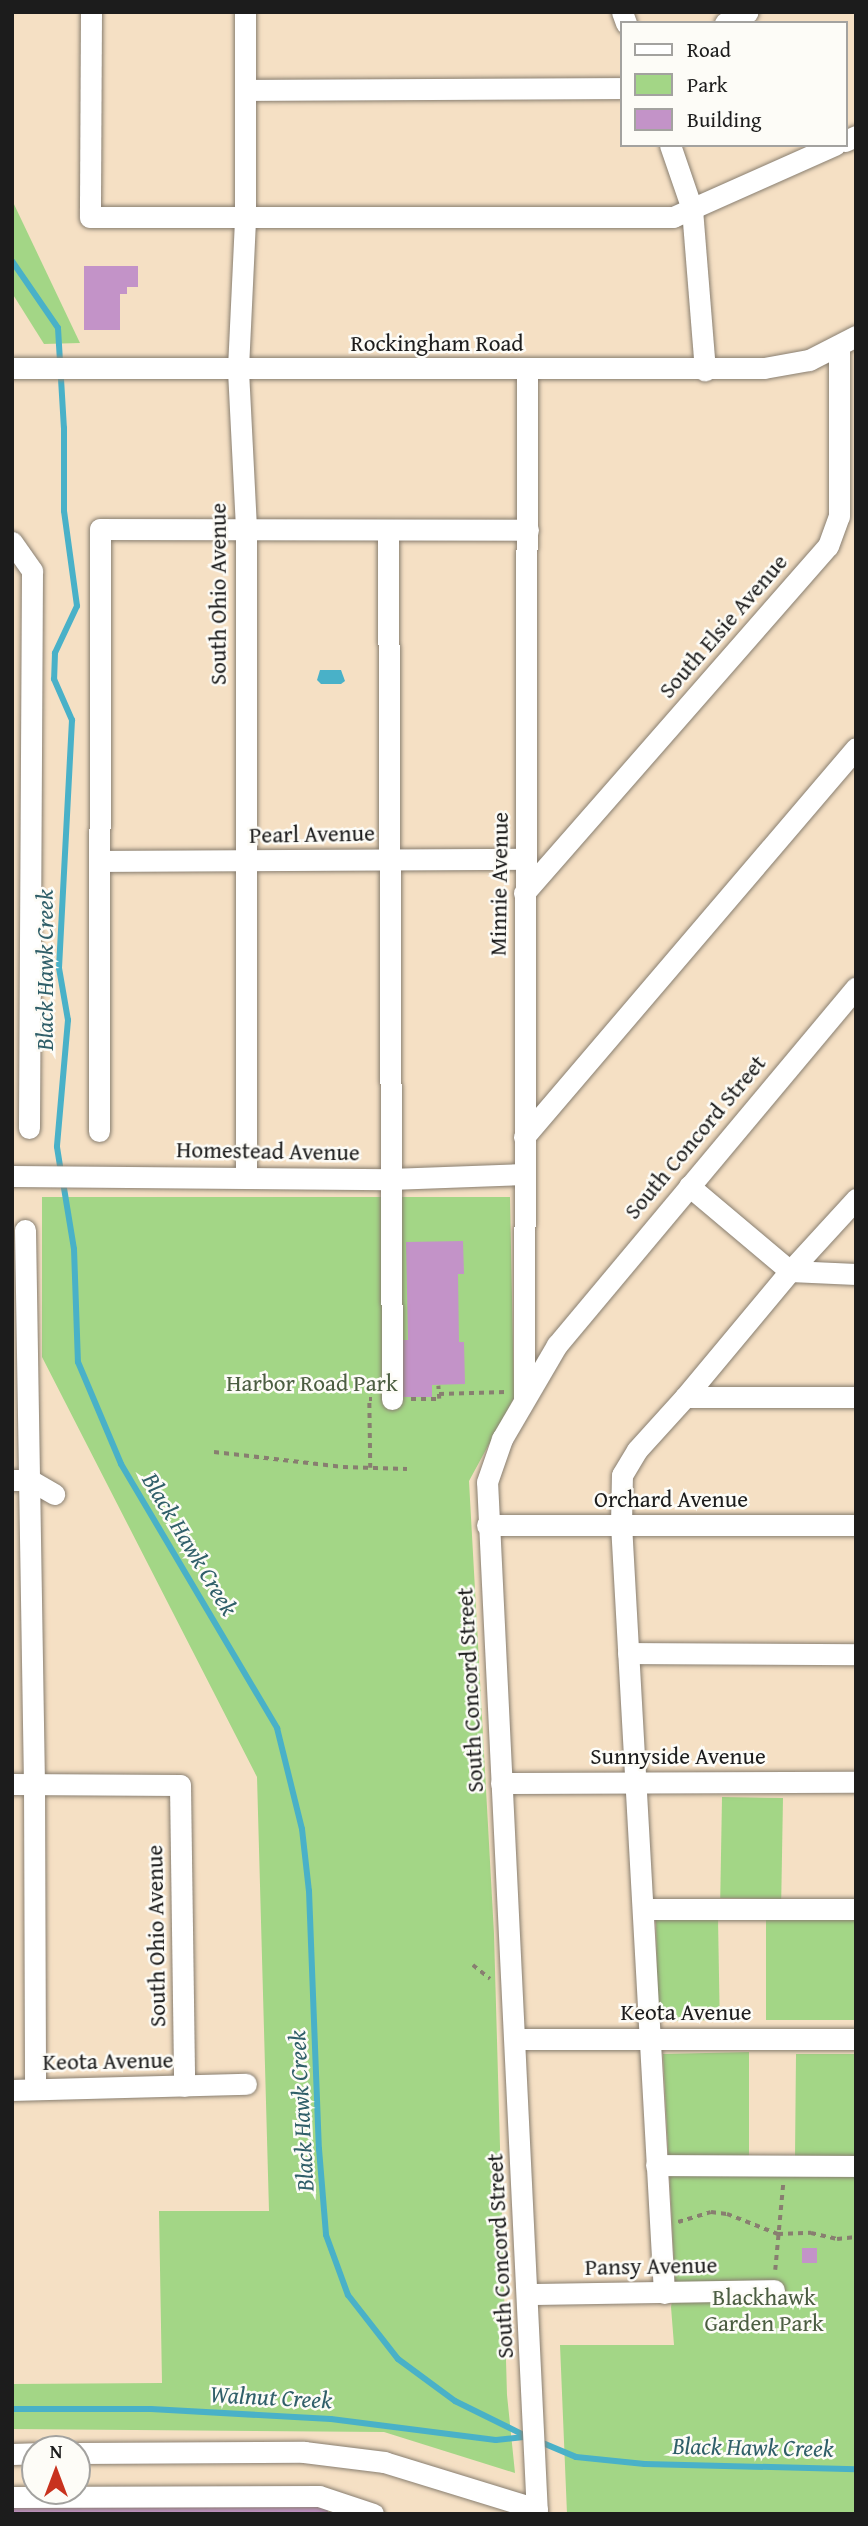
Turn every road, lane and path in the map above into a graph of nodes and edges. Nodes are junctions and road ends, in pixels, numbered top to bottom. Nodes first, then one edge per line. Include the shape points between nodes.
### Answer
1 (91, 12) edge
2 (245, 12) edge
3 (748, 12) edge
4 (729, 21) edge
5 (620, 88) edge
6 (245, 90) junction
7 (671, 147) edge
8 (831, 147) edge
9 (692, 209) junction
10 (245, 220) junction
11 (847, 341) edge
12 (12, 368) edge
13 (527, 369) junction
14 (238, 370) junction
15 (705, 370) junction
16 (848, 515) edge
17 (246, 530) junction
18 (528, 530) junction
19 (388, 531) junction
20 (12, 542) edge
21 (856, 748) edge
22 (525, 859) junction
23 (389, 860) junction
24 (101, 861) junction
25 (244, 862) junction
26 (22, 866) edge
27 (524, 892) junction
28 (856, 988) edge
29 (29, 1128) dead end
30 (99, 1131) dead end
31 (524, 1138) junction
32 (524, 1174) junction
33 (12, 1176) edge
34 (246, 1177) junction
35 (390, 1179) junction
36 (689, 1186) junction
37 (856, 1199) edge
38 (25, 1230) dead end
39 (790, 1271) junction
40 (856, 1273) edge
41 (439, 1394) dead end
42 (516, 1396) junction
43 (685, 1396) junction
44 (856, 1397) edge
45 (392, 1399) dead end
46 (214, 1452) dead end
47 (407, 1469) dead end
48 (21, 1480) edge
49 (54, 1494) dead end
50 (487, 1525) junction
51 (621, 1525) junction
52 (856, 1525) edge
53 (628, 1653) junction
54 (856, 1654) edge
55 (635, 1782) junction
56 (856, 1782) edge
57 (501, 1783) junction
58 (23, 1784) edge
59 (644, 1909) junction
60 (856, 1909) edge
61 (516, 2039) junction
62 (650, 2039) junction
63 (856, 2039) edge
64 (246, 2084) dead end
65 (184, 2086) junction
66 (12, 2090) edge
67 (35, 2090) junction
68 (656, 2165) junction
69 (785, 2166) junction
70 (856, 2166) edge
71 (659, 2228) junction
72 (778, 2234) junction
73 (856, 2237) edge
74 (774, 2290) joint
75 (664, 2293) junction
76 (529, 2294) junction
77 (91, 2453) edge
78 (12, 2497) edge
79 (537, 2512) edge
80 (373, 2514) edge

1 - 10 street via 90,217
2 - 6 street, South Ohio Avenue
3 - 4 street
5 - 6 street
6 - 10 street, South Ohio Avenue
7 - 9 street
8 - 9 street
9 - 10 street via 673,217
9 - 15 street
10 - 14 street, South Ohio Avenue
11 - 15 street, Rockingham Road via 789,366
11 - 16 street, South Elsie Avenue
12 - 14 street, Rockingham Road
13 - 14 street, Rockingham Road
13 - 15 street, Rockingham Road
13 - 18 street, Minnie Avenue
14 - 17 street, South Ohio Avenue
16 - 27 street, South Elsie Avenue via 828,546
17 - 19 street
17 - 24 street via 100,529
17 - 25 street, South Ohio Avenue
18 - 19 street
18 - 22 street, Minnie Avenue
19 - 23 street
20 - 26 street via 32,571
21 - 31 street
22 - 23 street, Pearl Avenue
22 - 27 street, Minnie Avenue
23 - 25 street, Pearl Avenue
23 - 35 street
24 - 25 street, Pearl Avenue
24 - 30 street
25 - 34 street, South Ohio Avenue
26 - 29 street
27 - 31 street, Minnie Avenue
28 - 36 street, South Concord Street
31 - 32 street, Minnie Avenue
32 - 35 street, Homestead Avenue
32 - 42 street, Minnie Avenue
33 - 34 street, Homestead Avenue
34 - 35 street, Homestead Avenue
35 - 45 street
36 - 39 street
36 - 42 street, South Concord Street
37 - 39 street
38 - 48 street
39 - 40 street
39 - 43 street
41 - 42 path
42 - 50 street, South Concord Street via 492,1463
43 - 44 street
43 - 51 street via 637,1450 622,1475
46 - 47 path via 343,1467
48 - 49 street
48 - 58 street
50 - 51 street, Orchard Avenue
50 - 57 street, South Concord Street
51 - 52 street, Orchard Avenue
51 - 53 street
53 - 54 street
53 - 55 street
55 - 56 street, Sunnyside Avenue
55 - 57 street, Sunnyside Avenue
55 - 59 street
57 - 61 street, South Concord Street
58 - 65 street, South Ohio Avenue via 180,1785
58 - 67 street
59 - 60 street
59 - 62 street
61 - 62 street, Keota Avenue
61 - 76 street, South Concord Street
62 - 63 street, Keota Avenue
62 - 68 street
64 - 65 street, Keota Avenue
65 - 67 street, Keota Avenue
66 - 67 street, Keota Avenue
68 - 69 street
68 - 71 street
69 - 70 street
69 - 72 path
71 - 72 path via 711,2212
71 - 75 street
72 - 73 path
72 - 74 path
74 - 75 street, Pansy Avenue
75 - 76 street, Pansy Avenue
76 - 79 street, South Concord Street
77 - 79 street via 304,2452 384,2462
78 - 80 street via 319,2496

